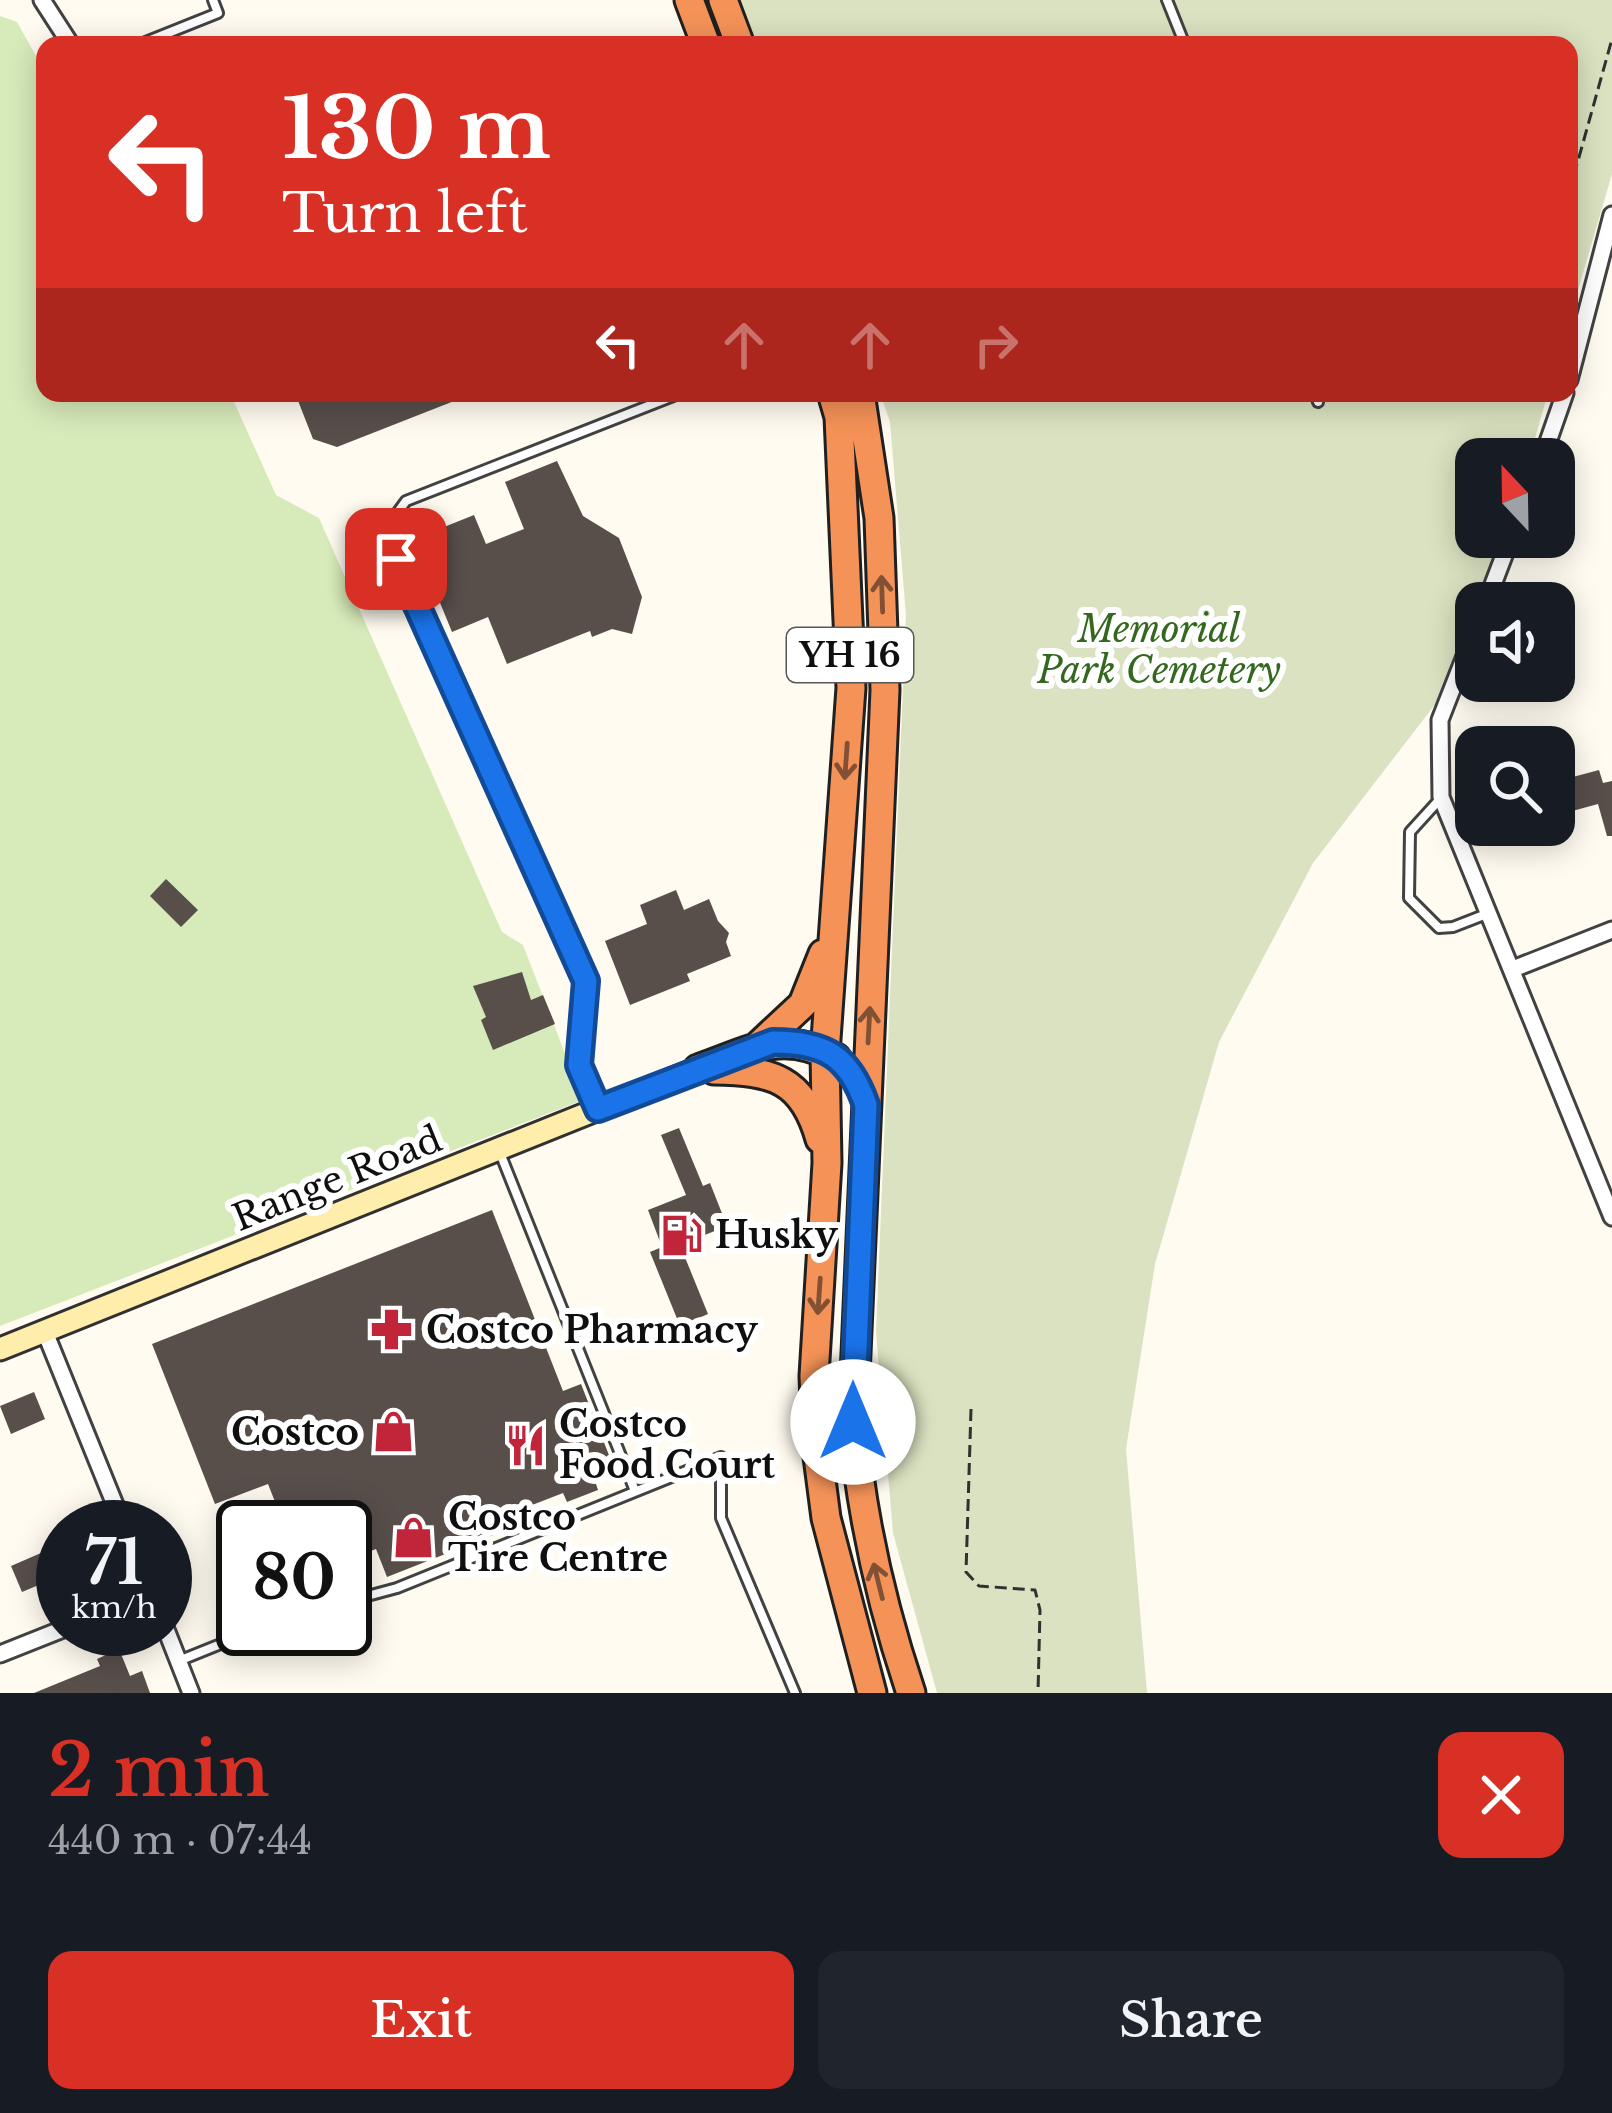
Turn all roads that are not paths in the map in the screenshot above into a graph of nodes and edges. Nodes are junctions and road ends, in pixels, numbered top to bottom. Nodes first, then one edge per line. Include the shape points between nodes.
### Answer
1 (42, 0) edge
2 (213, 0) edge
3 (689, 0) edge
4 (723, 0) edge
5 (1168, 0) edge
6 (65, 36) edge
7 (160, 36) edge
8 (703, 36) edge
9 (737, 36) edge
10 (1182, 36) edge
11 (1612, 215) edge
12 (1578, 345) edge
13 (658, 402) edge
14 (861, 402) edge
15 (1562, 402) edge
16 (836, 405) edge
17 (1549, 438) edge
18 (1455, 682) edge
19 (1441, 797) junction
20 (1489, 913) junction
21 (835, 917) junction
22 (1612, 930) edge
23 (1514, 969) junction
24 (753, 1050) junction
25 (825, 1053) junction
26 (698, 1069) junction
27 (866, 1105) junction
28 (598, 1109) junction
29 (498, 1149) junction
30 (827, 1163) junction
31 (1612, 1217) edge
32 (45, 1331) junction
33 (0, 1349) edge
34 (635, 1491) junction
35 (113, 1500) edge
36 (372, 1595) edge
37 (36, 1640) edge
38 (216, 1646) edge
39 (0, 1654) edge
40 (176, 1656) edge
41 (178, 1661) junction
42 (191, 1693) edge
43 (795, 1693) edge
44 (872, 1693) edge
45 (910, 1693) edge

1 - 6 street
2 - 7 lane via 218,13
3 - 8 highway
4 - 9 highway
5 - 10 lane
11 - 12 street
13 - 28 lane via 406,502 389,524 396,559 586,981 579,1065
27 -> 14 highway, YH 16 via 885,690 879,518
15 - 17 street
16 -> 21 highway, YH 16 via 851,688
18 - 19 street via 1440,720
19 - 20 street
19 - 20 lane via 1410,832 1409,898 1439,928
20 - 23 street
21 - 24 highway via 803,1004
21 - 25 highway, YH 16
22 - 23 street
23 - 31 street
24 - 25 highway via 803,1042
24 - 26 highway
25 - 27 highway via 854,1072
25 - 30 highway, YH 16
26 - 28 street, Range Road
26 - 30 highway via 757,1071 793,1086 813,1115
45 -> 27 highway, YH 16 via 869,1543 853,1422
28 - 29 street, Range Road
29 - 32 street, Range Road
29 - 34 lane
30 -> 44 highway, YH 16 via 817,1449 826,1518
32 - 33 street, Range Road
32 - 35 street
34 - 36 lane
34 - 43 lane via 721,1456 722,1518
37 - 39 street
38 - 41 lane
40 - 41 street
41 - 42 street

